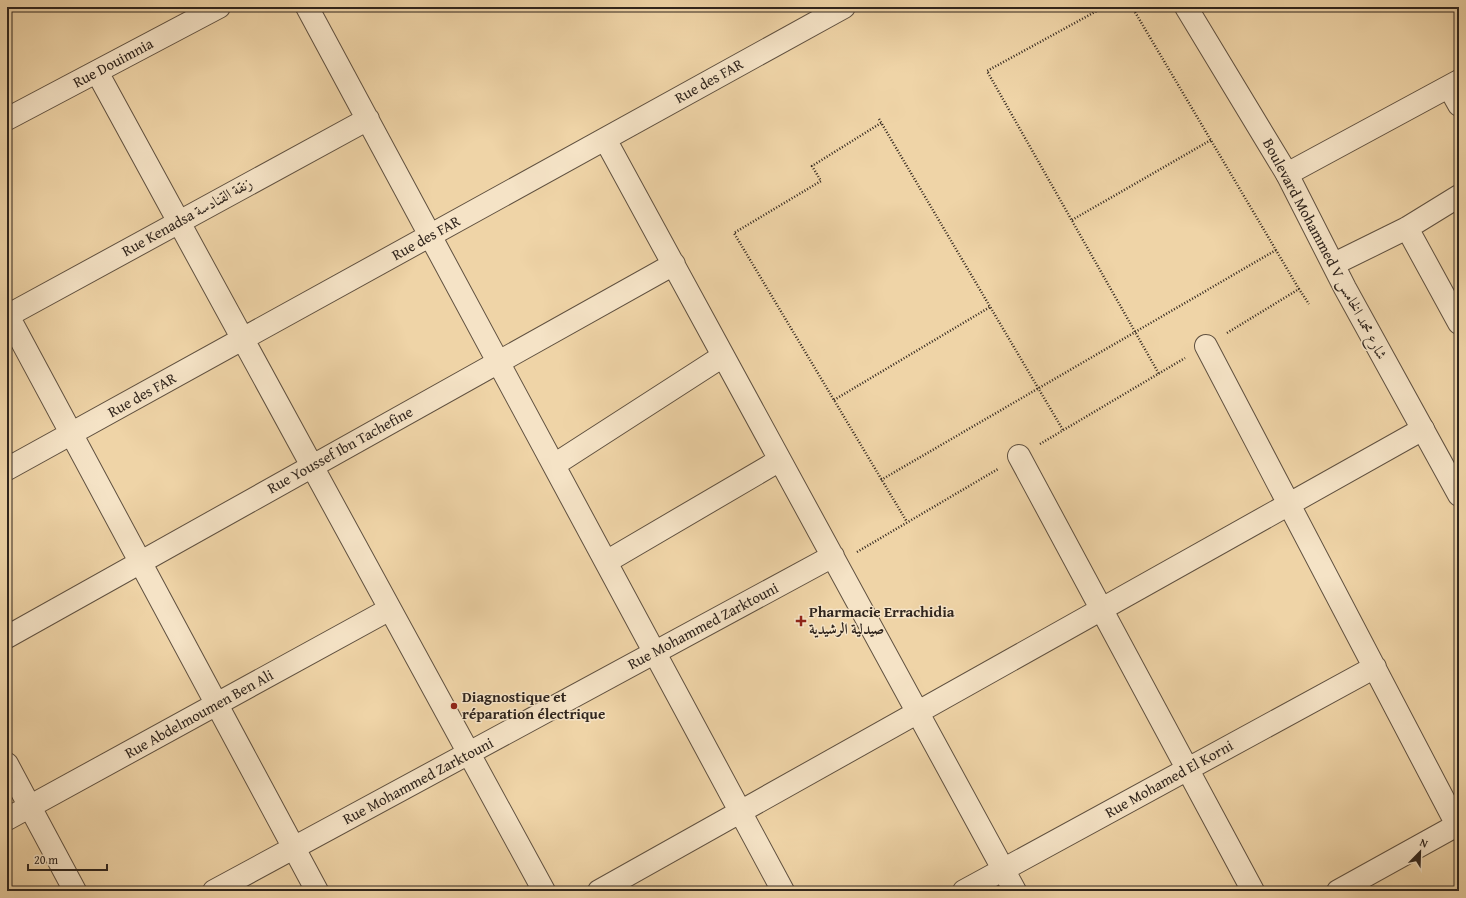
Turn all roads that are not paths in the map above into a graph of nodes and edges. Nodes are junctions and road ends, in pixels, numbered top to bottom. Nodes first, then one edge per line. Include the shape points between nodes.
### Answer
1 (219, 7) edge
2 (307, 7) edge
3 (844, 7) edge
4 (1186, 7) edge
5 (97, 72) junction
6 (1456, 91) edge
7 (368, 118) junction
8 (7, 120) edge
9 (605, 139) junction
10 (1287, 174) junction
11 (1459, 196) edge
12 (179, 222) junction
13 (1407, 228) junction
14 (430, 236) junction
15 (674, 264) junction
16 (1334, 264) junction
17 (7, 315) edge
18 (1459, 323) edge
19 (243, 339) junction
20 (1206, 346) road end
21 (723, 356) junction
22 (498, 362) junction
23 (1423, 429) junction
24 (71, 434) junction
25 (1019, 456) road end
26 (780, 460) junction
27 (554, 465) junction
28 (312, 466) junction
29 (7, 469) edge
30 (1459, 495) edge
31 (1289, 505) junction
32 (835, 560) junction
33 (140, 562) junction
34 (606, 562) junction
35 (390, 609) junction
36 (1102, 610) junction
37 (7, 636) edge
38 (654, 652) junction
39 (1374, 668) junction
40 (217, 704) junction
41 (918, 712) junction
42 (469, 753) junction
43 (7, 764) edge
44 (1188, 769) junction
45 (30, 807) junction
46 (740, 812) junction
47 (7, 819) edge
48 (1458, 825) edge
49 (293, 848) junction
50 (1004, 869) junction
51 (74, 891) edge
52 (214, 891) edge
53 (317, 891) edge
54 (544, 891) edge
55 (599, 891) edge
56 (783, 891) edge
57 (964, 891) edge
58 (1015, 891) edge
59 (1253, 891) edge
60 (1338, 891) edge

1 - 5 street, Rue Douimnia
2 - 7 street
3 - 9 street, Rue des FAR
4 - 10 street, Boulevard Mohammed V شارع محمد الخامس
5 - 8 street, Rue Douimnia
5 - 12 street
6 - 10 street
7 - 12 street, Rue Kenadsa زنقة القنادسة
7 - 14 street
9 - 14 street, Rue des FAR
9 - 15 street
10 - 16 street, Boulevard Mohammed V شارع محمد الخامس
11 - 13 street
12 - 17 street, Rue Kenadsa زنقة القنادسة
12 - 19 street
13 - 16 street
13 - 18 street
14 - 19 street, Rue des FAR
14 - 22 street
15 - 21 street
15 - 22 street, Rue Youssef Ibn Tachefine
16 - 23 street, Boulevard Mohammed V شارع محمد الخامس
17 - 24 street
19 - 24 street, Rue des FAR
19 - 28 street
20 - 31 street
21 - 26 street
21 - 27 street
22 - 27 street
22 - 28 street, Rue Youssef Ibn Tachefine
23 - 30 street, Boulevard Mohammed V شارع محمد الخامس
23 - 31 street
24 - 29 street, Rue des FAR
24 - 33 street
25 - 36 street
26 - 32 street
26 - 34 street
27 - 34 street
28 - 33 street, Rue Youssef Ibn Tachefine
28 - 35 street
31 - 36 street
31 - 39 street
32 - 38 street, Rue Mohammed Zarktouni
32 - 41 street
33 - 37 street, Rue Youssef Ibn Tachefine
33 - 40 street
34 - 38 street
35 - 40 street, Rue Abdelmoumen Ben Ali
35 - 42 street
36 - 41 street
36 - 44 street
38 - 42 street, Rue Mohammed Zarktouni
38 - 46 street
39 - 44 street, Rue Mohamed El Korni
39 - 48 street
40 - 45 street, Rue Abdelmoumen Ben Ali
40 - 49 street
41 - 46 street
41 - 50 street
42 - 49 street, Rue Mohammed Zarktouni
42 - 54 street
43 - 45 street
44 - 50 street, Rue Mohamed El Korni
44 - 59 street
45 - 47 street, Rue Abdelmoumen Ben Ali
45 - 51 street
46 - 55 street
46 - 56 street
48 - 60 street
49 - 52 street, Rue Mohammed Zarktouni
49 - 53 street
50 - 57 street, Rue Mohamed El Korni
50 - 58 street

